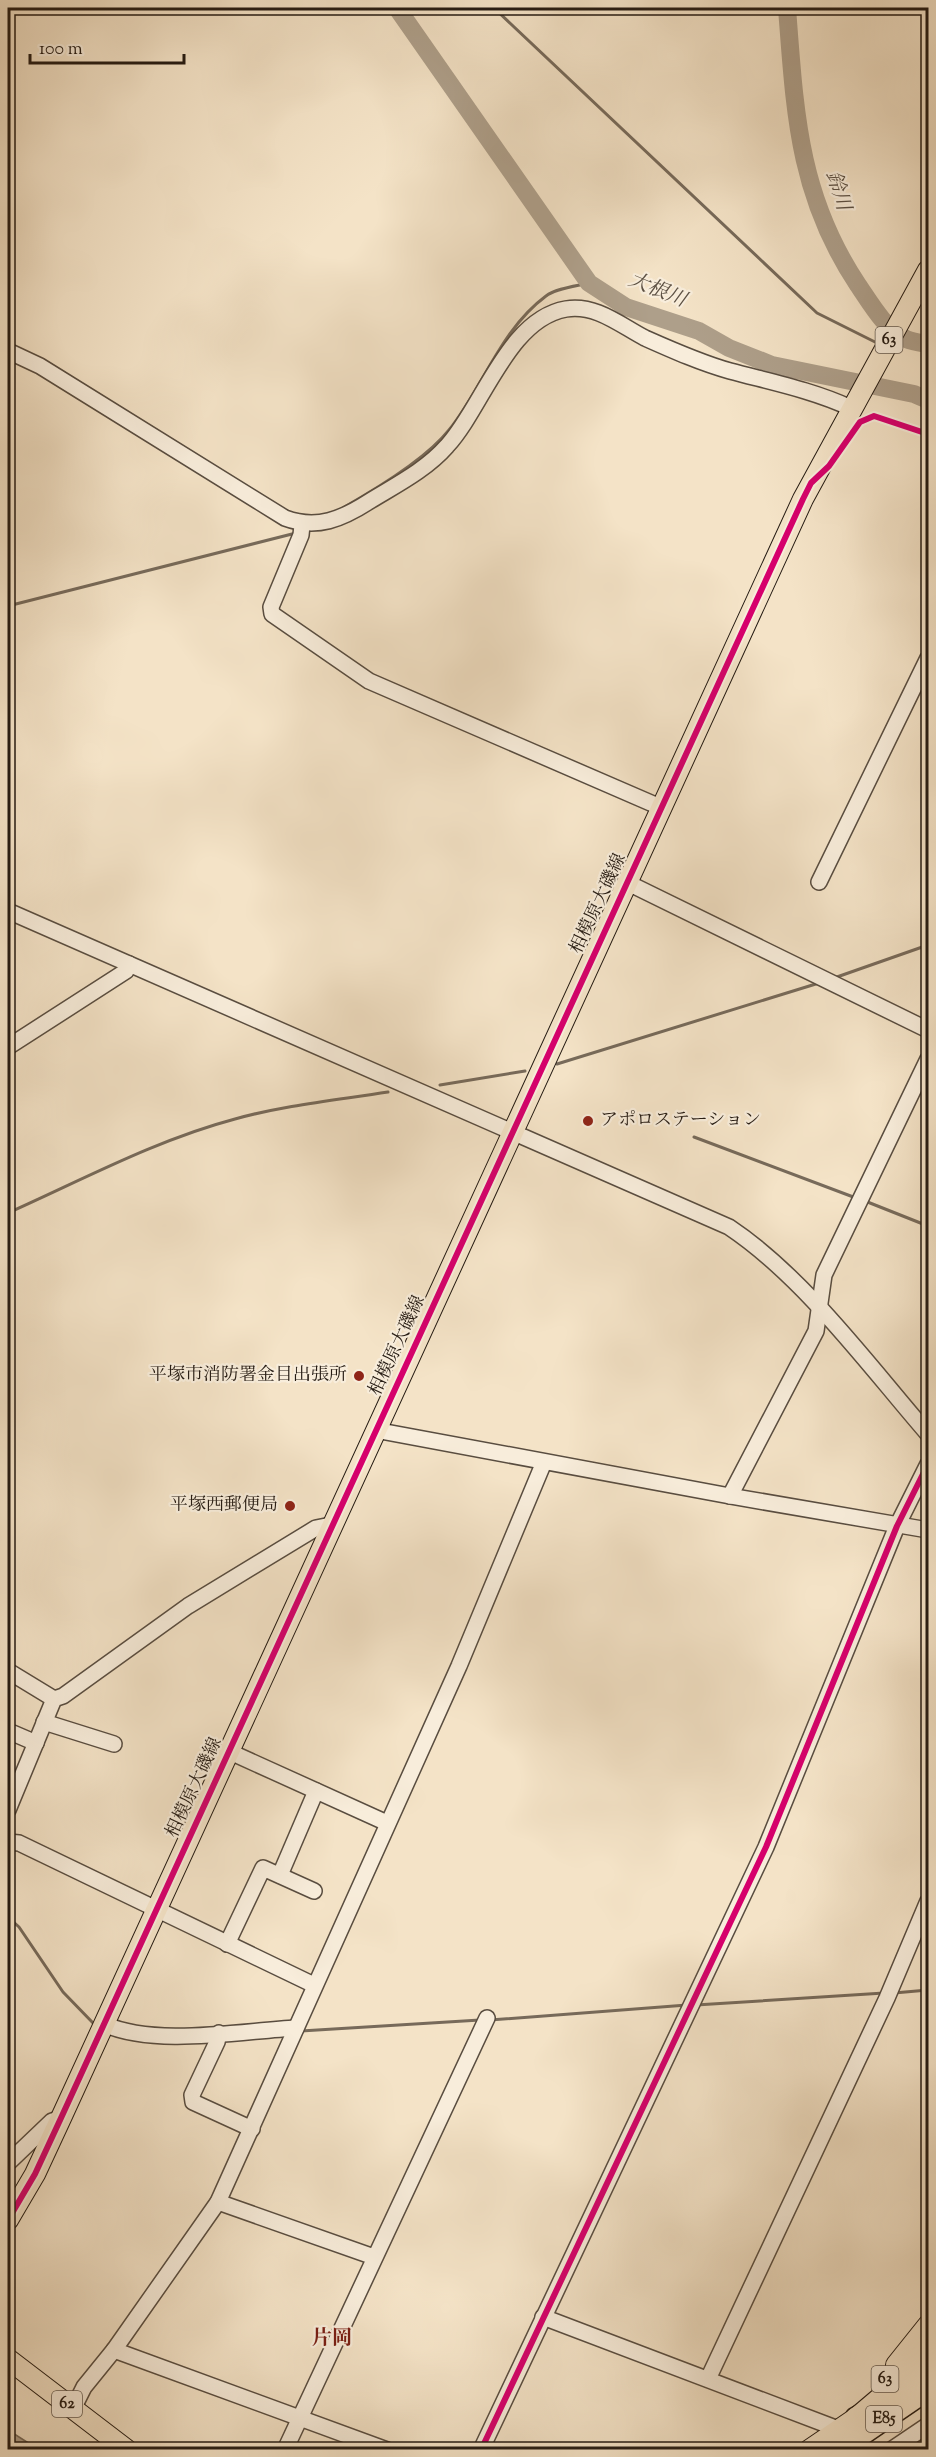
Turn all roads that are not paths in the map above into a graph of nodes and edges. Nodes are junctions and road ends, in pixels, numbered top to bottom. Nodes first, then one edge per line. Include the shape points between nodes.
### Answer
1 (927, 274) edge
2 (8, 351) edge
3 (852, 406) junction
4 (302, 525) junction
5 (928, 658) edge
6 (660, 807) junction
7 (626, 882) junction
8 (819, 882) dead end
9 (8, 911) edge
10 (129, 964) junction
11 (928, 1030) edge
12 (8, 1047) edge
13 (928, 1059) edge
14 (511, 1131) junction
15 (818, 1308) junction
16 (375, 1430) junction
17 (928, 1434) edge
18 (544, 1462) junction
19 (928, 1464) edge
20 (730, 1496) junction
21 (331, 1525) junction
22 (897, 1526) junction
23 (928, 1530) edge
24 (8, 1671) edge
25 (54, 1699) junction
26 (44, 1722) junction
27 (8, 1731) edge
28 (36, 1743) junction
29 (114, 1744) dead end
30 (228, 1751) junction
31 (316, 1791) junction
32 (8, 1810) edge
33 (387, 1823) junction
34 (8, 1842) edge
35 (280, 1875) junction
36 (314, 1892) dead end
37 (928, 1901) edge
38 (156, 1910) junction
39 (227, 1944) junction
40 (314, 1985) junction
41 (486, 2021) dead end
42 (104, 2024) junction
43 (295, 2033) junction
44 (218, 2037) junction
45 (61, 2118) junction
46 (252, 2129) junction
47 (8, 2163) edge
48 (218, 2202) junction
49 (8, 2220) edge
50 (374, 2257) junction
51 (543, 2317) junction
52 (928, 2325) edge
53 (928, 2333) edge
54 (928, 2347) edge
55 (114, 2349) junction
56 (8, 2359) edge
57 (928, 2371) edge
58 (708, 2379) junction
59 (881, 2383) junction
60 (928, 2390) edge
61 (928, 2406) edge
62 (73, 2409) junction
63 (299, 2417) junction
64 (928, 2426) edge
65 (844, 2432) edge
66 (127, 2450) edge
67 (285, 2450) edge
68 (387, 2450) edge
69 (481, 2450) edge
70 (809, 2450) edge
71 (862, 2450) edge
72 (891, 2450) edge

1 - 3 main road, 相模原大磯線 / 63
2 - 4 street via 40,366 259,503
3 - 4 street via 727,370 584,308 563,310 524,333 465,423 430,463 332,521
3 - 6 main road, 相模原大磯線 / 63 via 803,499
4 - 6 street via 271,607 272,614 369,681
5 - 8 street
6 - 7 main road, 相模原大磯線 / 63
7 - 11 street
7 - 14 main road, 相模原大磯線 / 63
9 - 10 street
10 - 12 street via 126,971
10 - 14 street
13 - 15 street via 824,1275
14 - 15 street via 729,1227 788,1274
14 - 16 main road, 相模原大磯線 / 63
15 - 17 street
15 - 20 street via 816,1331
16 - 18 street
16 - 21 main road, 相模原大磯線 / 63
18 - 20 street
18 - 33 street via 459,1666
19 - 22 street
20 - 22 street
21 - 25 street via 316,1528 188,1605
21 - 30 main road, 相模原大磯線 / 63
22 - 23 street
22 - 51 street via 766,1846
24 - 25 street
25 - 26 street
26 - 28 street
26 - 29 street
27 - 28 street
28 - 32 street
30 - 31 street
30 - 38 main road, 相模原大磯線 / 63
31 - 33 street
31 - 35 street
33 - 40 street
34 - 38 street
35 - 36 street
35 - 39 street via 263,1868
37 - 58 street via 883,2008
38 - 39 street
38 - 42 main road, 相模原大磯線 / 63
39 - 40 street
40 - 43 street
41 - 50 street
42 - 44 street via 132,2034
42 - 45 main road, 相模原大磯線 / 63
43 - 44 street
43 - 46 street
44 - 46 street via 192,2095 193,2102
45 - 47 street via 52,2121
45 - 49 main road, 相模原大磯線 / 63
46 - 48 street
48 - 50 street
48 - 55 street
50 - 63 street
51 - 58 street
51 - 69 street
52 - 59 main road, 63
53 - 59 main road, 63 via 904,2363
54 - 65 main road, 63 via 890,2390
55 - 62 street via 84,2387
55 - 63 street
56 - 62 main road, 62
57 - 65 highway
58 - 65 street
59 - 65 main road, 63
60 - 65 highway, E85
61 - 71 highway, E85
62 - 66 main road, 62
63 - 67 street
63 - 68 street
64 - 72 street
65 - 70 main road, 63

